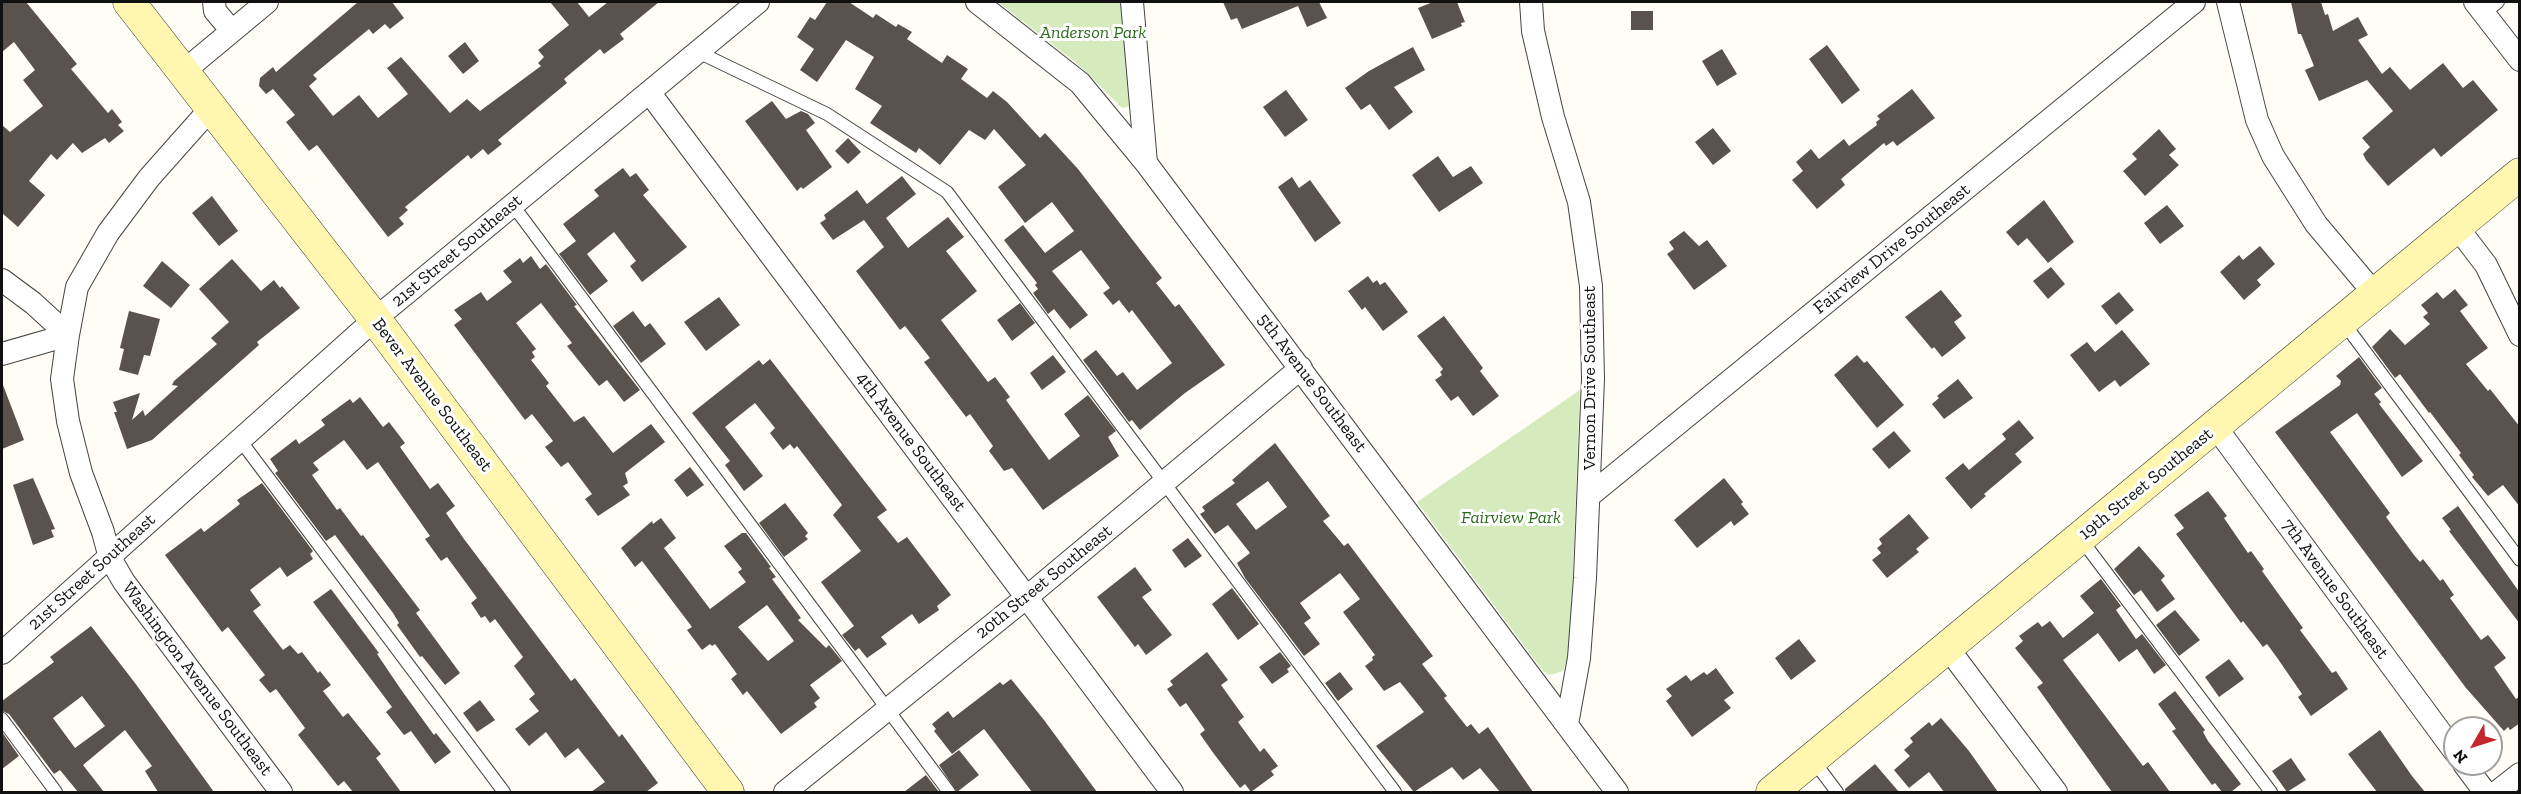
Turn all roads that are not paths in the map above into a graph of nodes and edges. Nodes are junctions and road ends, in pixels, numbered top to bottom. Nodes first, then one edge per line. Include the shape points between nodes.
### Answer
1 (129, 2) edge
2 (214, 2) edge
3 (267, 2) edge
4 (758, 2) edge
5 (977, 2) edge
6 (1132, 2) edge
7 (1531, 2) edge
8 (2194, 2) edge
9 (2228, 2) edge
10 (2486, 5) edge
11 (231, 31) junction
12 (698, 52) junction
13 (2520, 60) edge
14 (184, 71) junction
15 (649, 92) junction
16 (212, 107) junction
17 (1146, 163) junction
18 (2520, 174) edge
19 (512, 204) junction
20 (2457, 226) junction
21 (2, 280) edge
22 (2373, 293) junction
23 (375, 319) junction
24 (2342, 320) junction
25 (68, 335) junction
26 (2520, 335) edge
27 (2, 354) edge
28 (1301, 368) junction
29 (2216, 426) junction
30 (240, 440) junction
31 (1164, 482) junction
32 (1589, 496) junction
33 (2080, 537) junction
34 (110, 558) junction
35 (2520, 560) edge
36 (1027, 597) junction
37 (1947, 646) junction
38 (2, 653) edge
39 (888, 710) junction
40 (2, 719) edge
41 (1568, 724) junction
42 (2443, 736) edge
43 (1812, 759) junction
44 (2520, 774) edge
45 (2473, 776) edge
46 (56, 792) edge
47 (281, 792) edge
48 (504, 792) edge
49 (728, 792) edge
50 (785, 792) edge
51 (949, 792) edge
52 (1172, 792) edge
53 (1395, 792) edge
54 (1617, 792) edge
55 (1772, 792) edge
56 (1837, 792) edge
57 (2056, 792) edge
58 (2271, 792) edge
59 (2485, 792) edge
60 (2497, 792) edge

1 - 14 street, Bever Avenue Southeast
2 - 11 street via 215,11
3 - 11 street
4 - 12 street, 21st Street Southeast
5 - 17 street, 5th Avenue Southeast via 1080,83
6 - 17 street
7 - 32 street, Vernon Drive Southeast via 1533,31 1553,117 1579,202 1591,286
8 - 32 street, Fairview Drive Southeast
9 - 22 street via 2257,120 2273,156 2316,224
10 - 13 street
11 - 14 street
12 - 15 street, 21st Street Southeast
12 - 31 lane via 827,114 947,192
14 - 16 street, Bever Avenue Southeast
15 - 19 street, 21st Street Southeast
15 - 36 street, 4th Avenue Southeast
16 - 23 street, Bever Avenue Southeast
16 - 25 street, Washington Avenue Southeast via 149,178 108,233 77,287
17 - 28 street, 5th Avenue Southeast
18 - 20 street, 19th Street Southeast
19 - 23 street, 21st Street Southeast
19 - 39 lane
20 - 22 street, 19th Street Southeast
20 - 26 street via 2486,265
21 - 25 street
22 - 24 street, 19th Street Southeast
23 - 30 street, 21st Street Southeast
23 - 49 street, Bever Avenue Southeast
24 - 29 street, 19th Street Southeast
24 - 35 lane
25 - 27 street
25 - 34 street, Washington Avenue Southeast via 62,379 68,421
28 - 31 street, 20th Street Southeast
28 - 41 street, 5th Avenue Southeast
29 - 33 street, 19th Street Southeast
29 - 42 street, 7th Avenue Southeast
30 - 34 street, 21st Street Southeast
30 - 48 lane
31 - 36 street, 20th Street Southeast
31 - 53 lane
32 - 41 street, Vernon Drive Southeast via 1579,658
33 - 37 street, 19th Street Southeast
33 - 58 lane
34 - 38 street, 21st Street Southeast
34 - 47 street, Washington Avenue Southeast
36 - 39 street, 20th Street Southeast
36 - 52 street, 4th Avenue Southeast
37 - 43 street, 19th Street Southeast
37 - 57 street
39 - 50 street, 20th Street Southeast
39 - 51 lane
40 - 46 lane
41 - 54 street, 5th Avenue Southeast
43 - 55 street, 19th Street Southeast
43 - 56 lane
44 - 60 street
45 - 59 street

